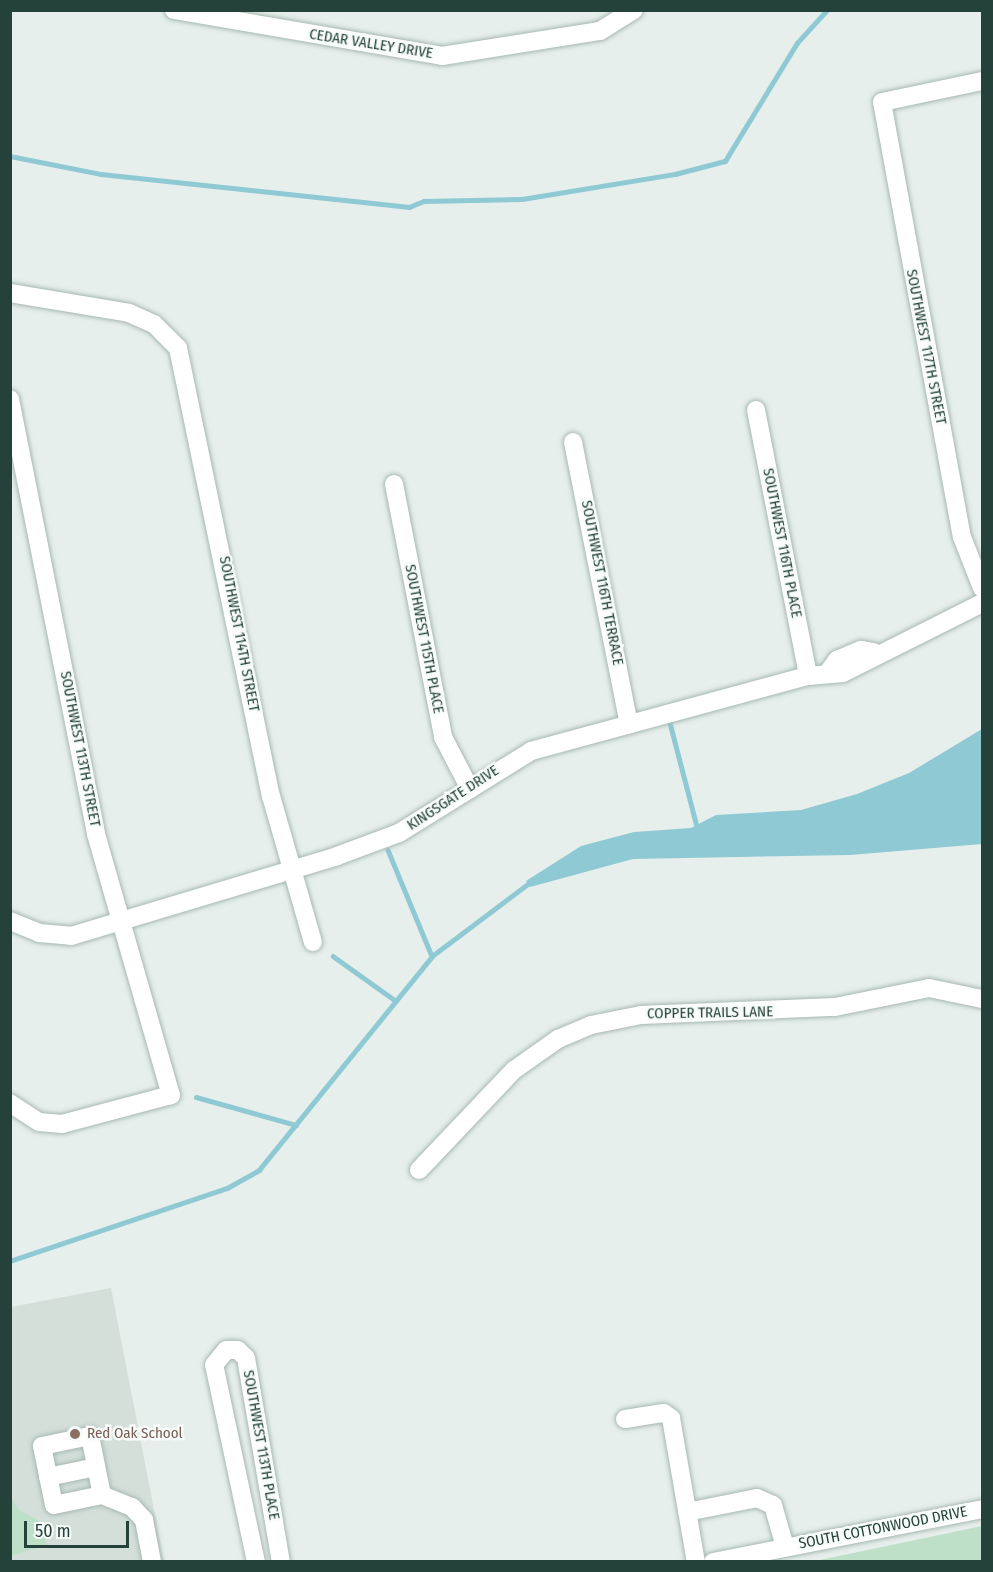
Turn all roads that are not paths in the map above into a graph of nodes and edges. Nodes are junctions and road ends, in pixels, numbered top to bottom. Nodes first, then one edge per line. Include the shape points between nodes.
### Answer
1 (174, 10) edge
2 (634, 10) edge
3 (982, 81) edge
4 (10, 293) edge
5 (10, 399) edge
6 (756, 410) dead end
7 (573, 442) dead end
8 (394, 484) dead end
9 (982, 588) edge
10 (982, 603) edge
11 (808, 676) junction
12 (629, 724) junction
13 (470, 789) junction
14 (292, 870) junction
15 (12, 923) edge
16 (122, 923) junction
17 (313, 942) dead end
18 (982, 999) edge
19 (10, 1103) edge
20 (419, 1170) dead end
21 (625, 1419) dead end
22 (96, 1467) junction
23 (48, 1477) junction
24 (102, 1495) junction
25 (982, 1509) edge
26 (687, 1512) junction
27 (784, 1547) junction
28 (152, 1562) edge
29 (256, 1562) edge
30 (281, 1562) edge
31 (696, 1562) edge
32 (713, 1562) edge

1 - 2 street, CEDAR VALLEY DRIVE via 442,56 600,31
3 - 9 street, SOUTHWEST 117TH STREET via 882,102 962,537
4 - 14 street, SOUTHWEST 114TH STREET via 129,313 162,329 186,371 264,762
5 - 16 street, SOUTHWEST 113TH STREET via 96,834
6 - 11 street, SOUTHWEST 116TH PLACE
7 - 12 street, SOUTHWEST 116TH TERRACE
8 - 13 street, SOUTHWEST 115TH PLACE via 441,730
10 - 11 street, KINGSGATE DRIVE via 874,652 861,650 837,660 829,671
11 - 12 street, KINGSGATE DRIVE
12 - 13 street, KINGSGATE DRIVE via 531,751
13 - 14 street, KINGSGATE DRIVE via 399,833
14 - 16 street, KINGSGATE DRIVE
14 - 17 street, SOUTHWEST 114TH STREET
15 - 16 street, KINGSGATE DRIVE via 54,937
16 - 19 street, SOUTHWEST 113TH STREET via 171,1095 62,1124 39,1122
18 - 20 street, COPPER TRAILS LANE via 929,988 836,1007 650,1014 591,1025 558,1039 514,1070
21 - 26 street via 664,1413 671,1418
22 - 23 street
22 - 23 street via 90,1436 80,1438 42,1446
22 - 24 street
23 - 24 street via 54,1504
24 - 28 street via 132,1507 144,1520
25 - 27 street, SOUTH COTTONWOOD DRIVE
26 - 27 street via 757,1498 772,1505
26 - 31 street
27 - 32 street, SOUTH COTTONWOOD DRIVE
29 - 30 street, SOUTHWEST 113TH PLACE via 214,1365 226,1350 238,1350 246,1358

